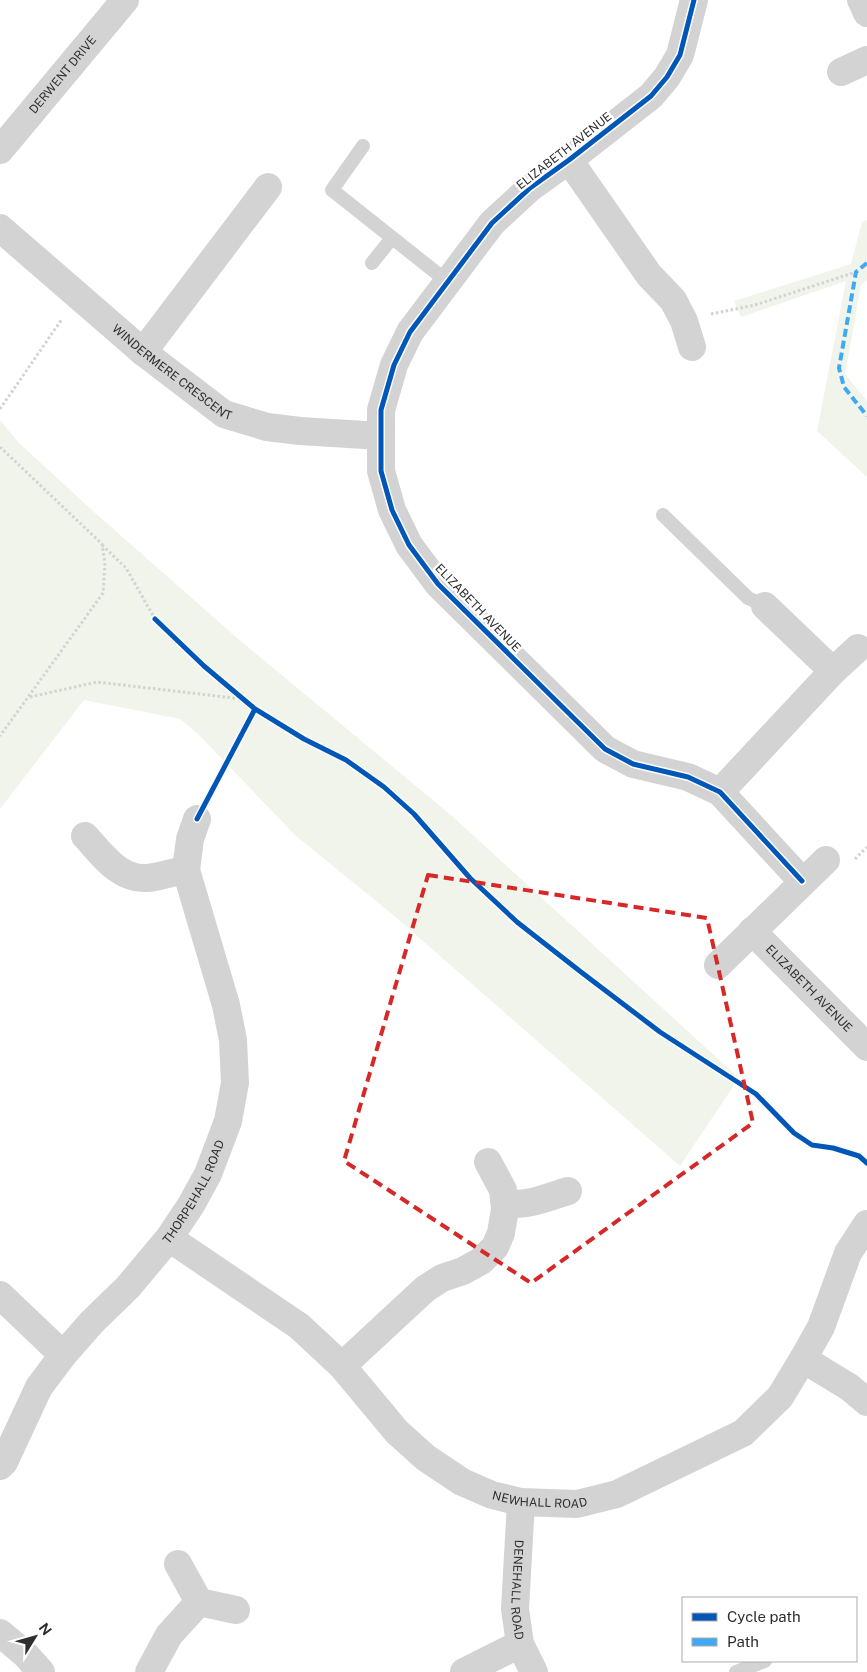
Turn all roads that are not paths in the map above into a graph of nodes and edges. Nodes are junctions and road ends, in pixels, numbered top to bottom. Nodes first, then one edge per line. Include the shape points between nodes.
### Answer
1 (125, 0) edge
2 (692, 0) edge
3 (861, 0) edge
4 (867, 14) edge
5 (867, 60) edge
6 (841, 72) dead end
7 (363, 146) dead end
8 (0, 150) edge
9 (570, 160) junction
10 (268, 187) dead end
11 (0, 228) edge
12 (392, 238) junction
13 (372, 263) dead end
14 (448, 282) junction
15 (692, 347) dead end
16 (144, 352) junction
17 (381, 436) junction
18 (663, 515) dead end
19 (765, 606) joint
20 (862, 646) edge
21 (833, 671) junction
22 (720, 792) junction
23 (197, 819) dead end
24 (85, 836) dead end
25 (826, 860) dead end
26 (186, 870) junction
27 (802, 881) junction
28 (752, 931) junction
29 (718, 965) dead end
30 (867, 1047) edge
31 (488, 1162) dead end
32 (568, 1190) dead end
33 (505, 1203) junction
34 (867, 1224) edge
35 (169, 1238) junction
36 (0, 1295) edge
37 (64, 1355) junction
38 (803, 1359) junction
39 (342, 1366) junction
40 (867, 1402) edge
41 (0, 1466) edge
42 (521, 1502) junction
43 (178, 1564) dead end
44 (199, 1602) junction
45 (236, 1610) dead end
46 (0, 1633) edge
47 (520, 1644) junction
48 (762, 1662) edge
49 (41, 1672) edge
50 (149, 1672) edge
51 (464, 1672) edge
52 (534, 1672) edge
53 (736, 1672) edge

1 - 8 street, DERWENT DRIVE
2 - 9 street, ELIZABETH AVENUE via 680,56 667,77 651,96
3 - 4 street
5 - 6 street
7 - 12 lane via 332,190
9 - 14 street, ELIZABETH AVENUE via 530,188 492,223
9 - 15 street via 649,275 673,300 684,320
10 - 16 street
11 - 16 street, WINDERMERE CRESCENT
12 - 13 lane
12 - 14 lane
14 - 17 street, ELIZABETH AVENUE via 410,332 394,365 382,410
16 - 17 street, WINDERMERE CRESCENT via 224,414 267,427
17 - 22 street, ELIZABETH AVENUE via 381,471 392,510 408,545 438,584 606,749 634,764 688,777
18 - 19 lane via 748,598
19 - 21 street
20 - 21 street
21 - 22 street
22 - 27 street, ELIZABETH AVENUE
23 - 26 street, THORPEHALL ROAD via 190,839
24 - 26 street via 122,873 134,878
25 - 27 street
26 - 35 street, THORPEHALL ROAD via 226,1005 233,1040 235,1082 228,1121 218,1151 204,1182
27 - 28 street
28 - 29 street
28 - 30 street, ELIZABETH AVENUE
31 - 33 street via 503,1190
32 - 33 street via 536,1201 516,1205
33 - 39 street via 501,1233 495,1247 481,1261 425,1289
34 - 38 street, NEWHALL ROAD via 848,1253 821,1327
35 - 37 street, THORPEHALL ROAD
35 - 39 street, NEWHALL ROAD via 299,1326
36 - 37 street
37 - 41 street, THORPEHALL ROAD via 39,1387
38 - 40 street
38 - 42 street, NEWHALL ROAD via 780,1397 743,1433 618,1494 578,1504
39 - 42 street, NEWHALL ROAD via 397,1432 426,1458 462,1482
42 - 47 street, DENEHALL ROAD via 515,1609
43 - 44 street
44 - 45 street
44 - 50 street via 169,1635
46 - 49 street
47 - 51 street
47 - 52 street, DENEHALL ROAD
48 - 53 lane

